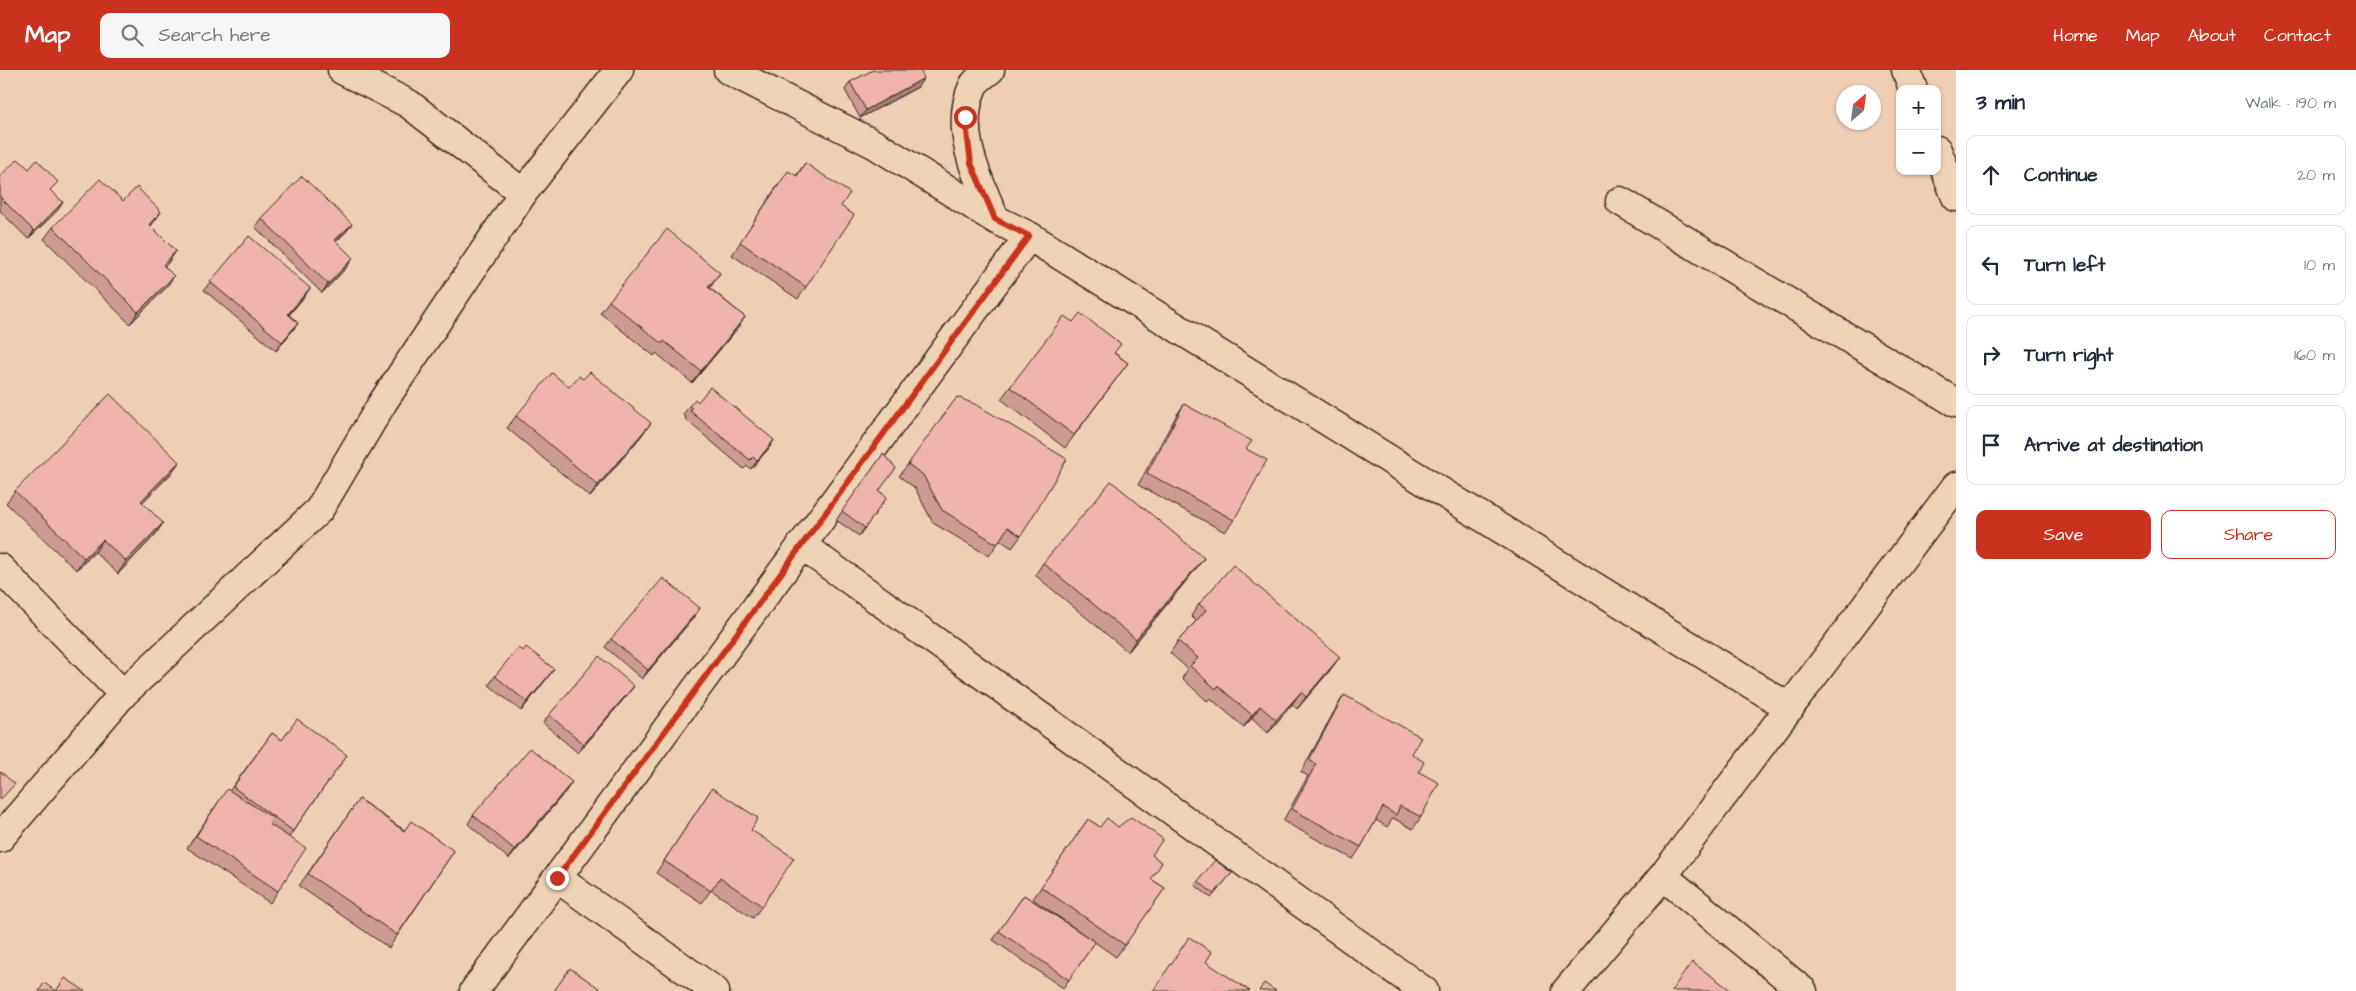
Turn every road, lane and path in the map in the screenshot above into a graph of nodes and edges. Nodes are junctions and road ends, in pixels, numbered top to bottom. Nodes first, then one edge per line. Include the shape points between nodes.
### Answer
1 (342, 70) edge
2 (619, 70) edge
3 (728, 70) edge
4 (990, 70) edge
5 (1906, 70) edge
6 (1912, 85) edge
7 (1941, 160) edge
8 (523, 193) junction
9 (1956, 197) edge
10 (1620, 201) dead end
11 (995, 219) junction
12 (1029, 236) junction
13 (1956, 403) edge
14 (1956, 486) edge
15 (801, 546) junction
16 (0, 568) edge
17 (123, 694) junction
18 (1790, 708) junction
19 (0, 838) edge
20 (1663, 876) junction
21 (557, 878) junction
22 (474, 991) edge
23 (715, 991) edge
24 (1424, 991) edge
25 (1566, 991) edge
26 (1803, 991) edge

1 - 8 street via 409,104
2 - 8 street
3 - 11 street via 876,145
4 - 11 street via 974,84 965,117 971,163
5 - 6 street
7 - 9 street
8 - 17 street via 383,402 319,510
10 - 13 street
11 - 12 street
12 - 15 street
12 - 18 street
14 - 18 street
15 - 21 street
15 - 24 street
16 - 17 street
17 - 19 street
18 - 20 street
20 - 25 street
20 - 26 street
21 - 22 street
21 - 23 street

